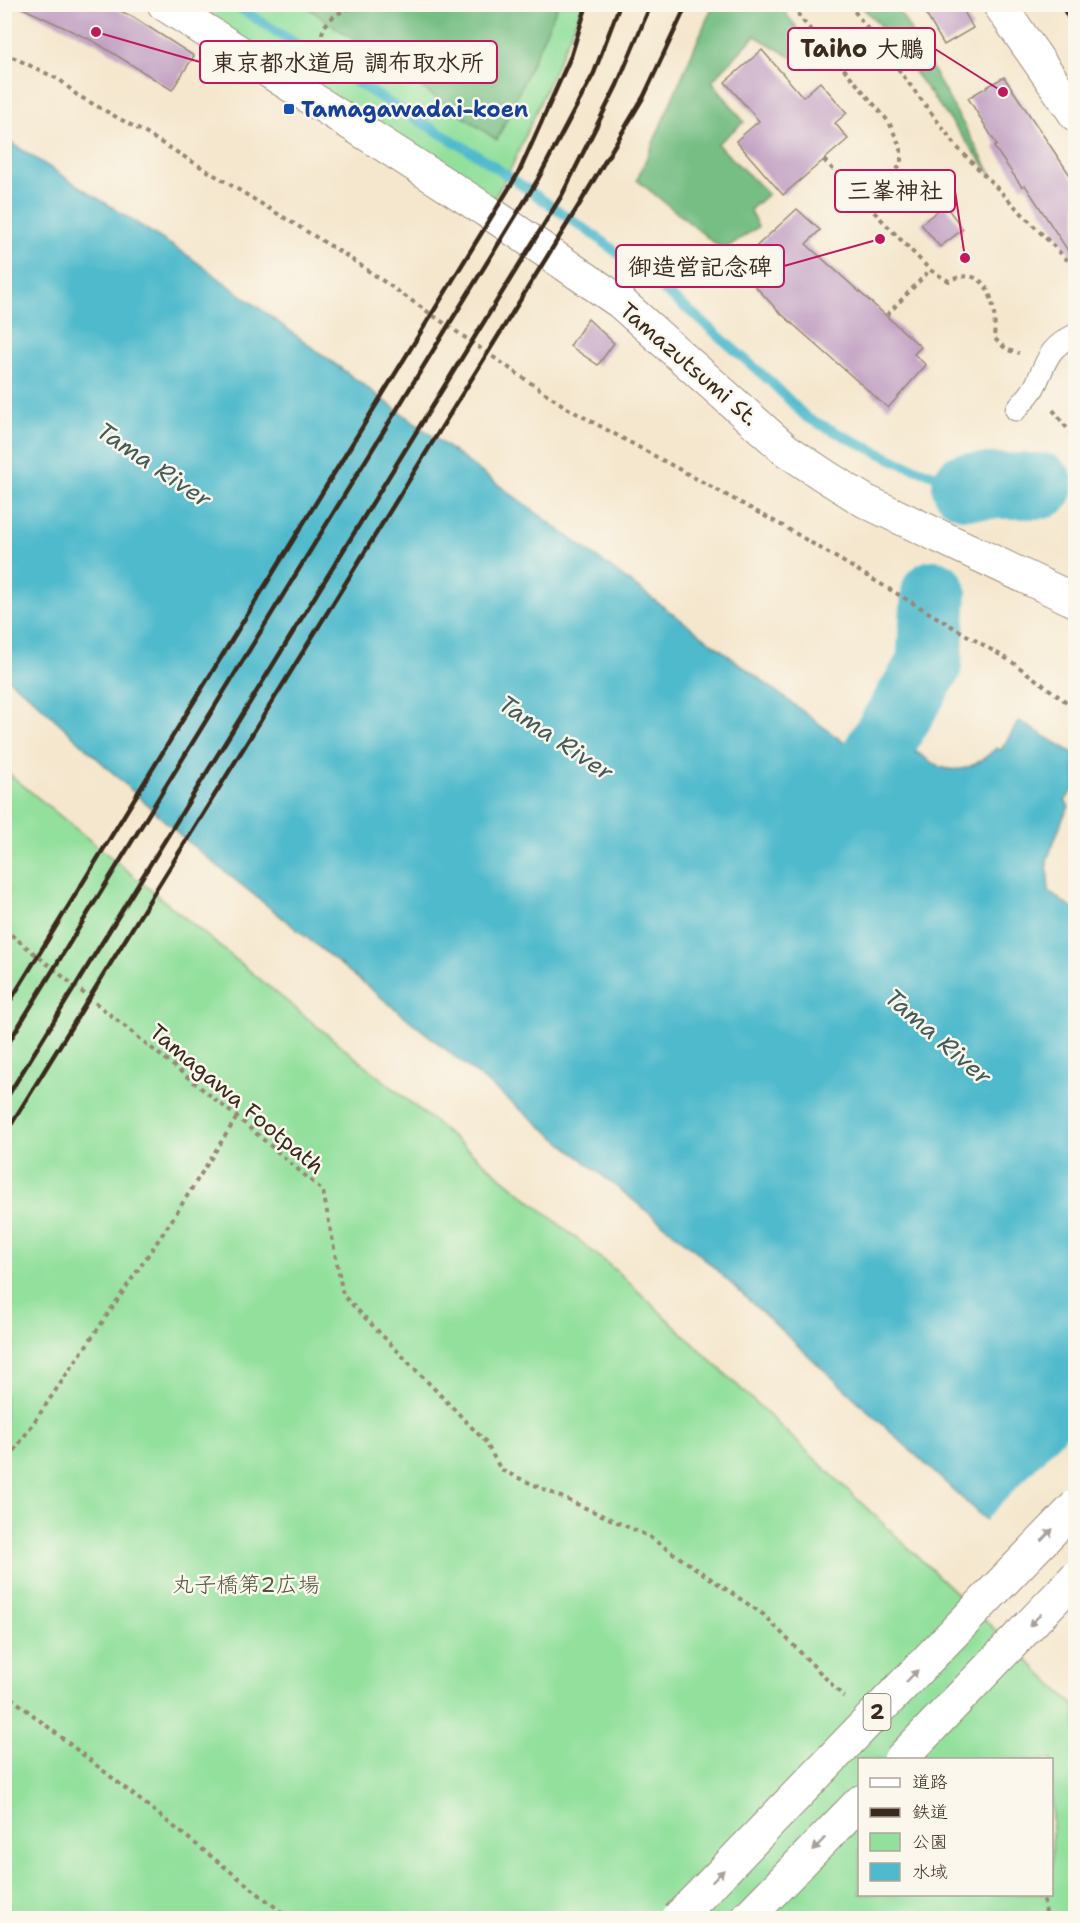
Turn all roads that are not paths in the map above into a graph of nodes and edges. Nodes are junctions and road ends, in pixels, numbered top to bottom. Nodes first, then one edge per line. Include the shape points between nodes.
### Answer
1 (164, 4) edge
2 (999, 4) edge
3 (1076, 115) edge
4 (1076, 334) edge
5 (1016, 410) dead end
6 (1076, 602) edge
7 (1076, 1506) edge
8 (1076, 1577) edge
9 (902, 1758) edge
10 (858, 1804) edge
11 (678, 1918) edge
12 (747, 1918) edge

1 - 6 main road, Tamazutsumi St. via 487,211 621,302 786,450 825,476 865,501
2 - 3 main road
4 - 5 lane via 1060,342 1043,363 1035,386
11 -> 7 main road, 2, bridge
8 -> 9 main road, 2, bridge
10 -> 12 main road

